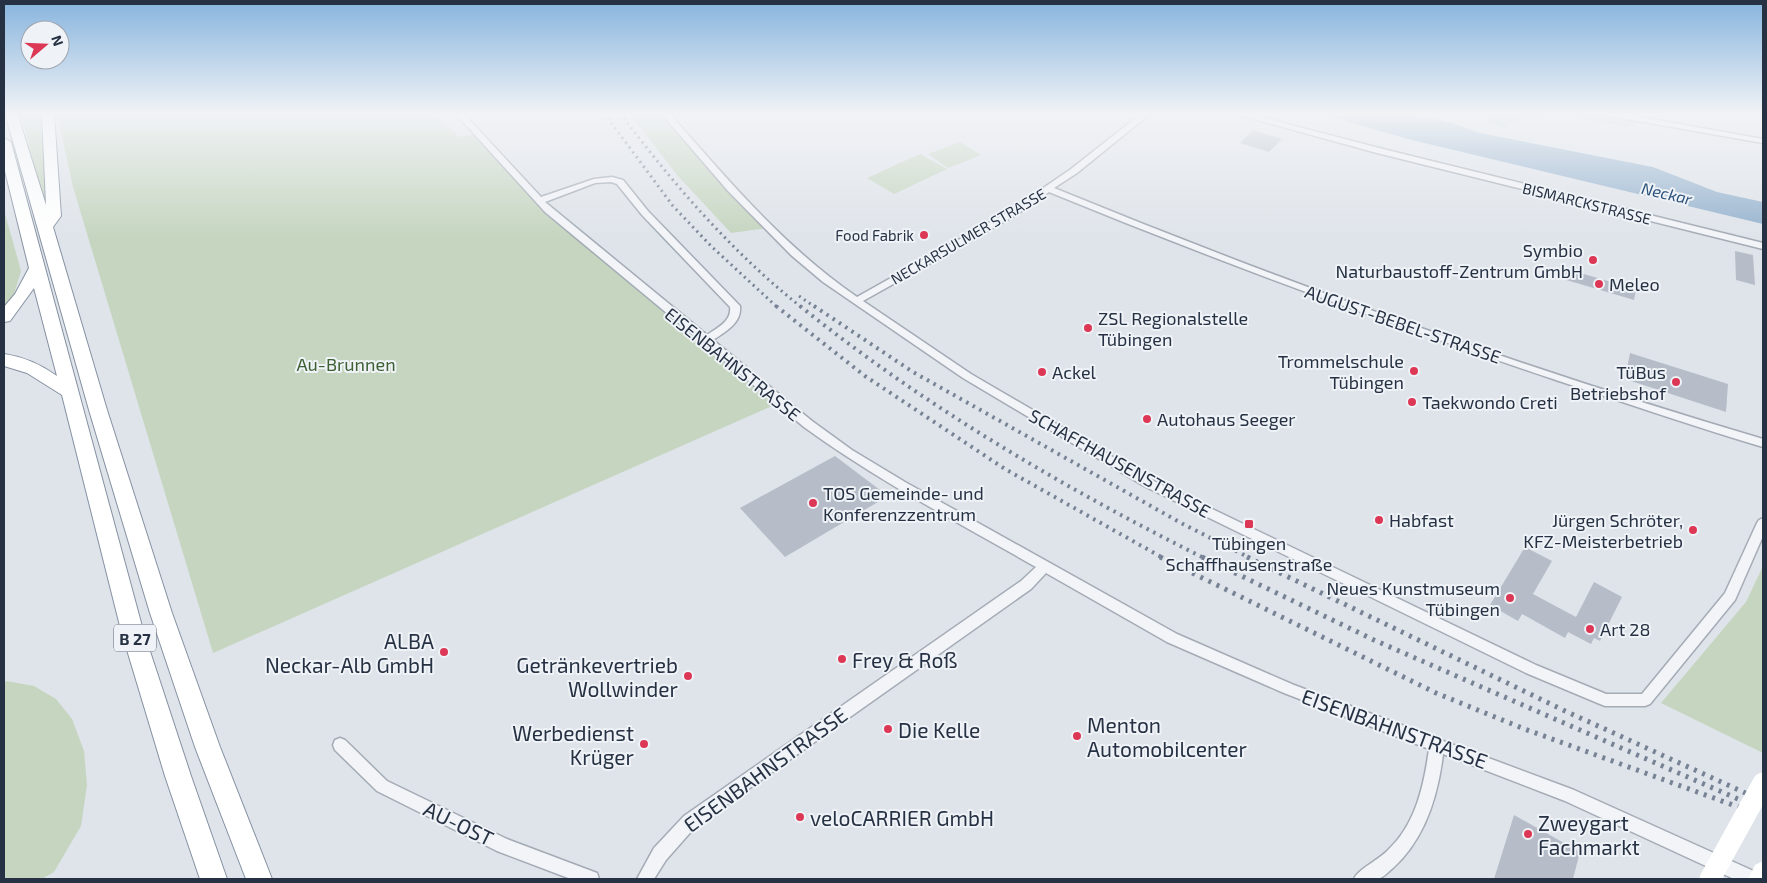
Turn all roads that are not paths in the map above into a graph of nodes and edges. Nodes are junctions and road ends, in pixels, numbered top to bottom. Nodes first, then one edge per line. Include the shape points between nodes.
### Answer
1 (7, 154) edge
2 (24, 154) edge
3 (50, 154) edge
4 (497, 154) edge
5 (701, 154) edge
6 (1093, 154) edge
7 (1393, 154) edge
8 (1049, 188) junction
9 (540, 201) junction
10 (45, 227) junction
11 (1763, 246) edge
12 (37, 268) junction
13 (858, 300) junction
14 (4, 317) edge
15 (705, 341) junction
16 (4, 360) edge
17 (71, 393) junction
18 (1763, 443) edge
19 (1763, 523) edge
20 (1044, 567) junction
21 (1437, 743) junction
22 (340, 744) dead end
23 (1763, 783) edge
24 (1763, 873) edge
25 (214, 879) edge
26 (259, 879) edge
27 (591, 879) edge
28 (645, 879) edge
29 (1362, 879) edge
30 (1710, 879) edge
31 (1752, 879) edge
32 (1760, 879) edge

1 - 12 highway, B 27
2 - 10 highway, B 27
3 - 10 highway via 54,216
4 - 9 street, EISENBAHNSTRASSE
5 - 13 street, SCHAFFHAUSENSTRASSE via 794,253 826,280
6 - 8 street, NECKARSULMER STRASSE
7 - 11 street, BISMARCKSTRASSE
8 - 13 street, NECKARSULMER STRASSE via 1013,213
8 - 18 street, AUGUST-BEBEL-STRASSE via 1209,254 1349,306
9 - 15 street, EISENBAHNSTRASSE
9 - 15 street via 594,181 612,179 620,182 645,213 735,306 734,318
10 - 26 highway, B 27 via 149,572 213,765
12 - 14 highway via 22,296
12 - 17 highway, B 27
13 - 19 street, SCHAFFHAUSENSTRASSE via 967,376 1148,483 1531,669 1605,700 1645,700 1730,596
15 - 20 street, EISENBAHNSTRASSE via 794,414 848,453
16 - 17 highway via 28,364
17 - 25 highway, B 27 via 132,630
20 - 21 street, EISENBAHNSTRASSE via 1172,638 1240,669
20 - 28 street, EISENBAHNSTRASSE via 1026,585 690,821 660,854
21 - 29 street via 1427,798 1407,844 1383,868
21 - 31 street, EISENBAHNSTRASSE via 1569,795
22 - 27 street, AU-OST via 382,786 503,844
23 - 30 main road, bridge
24 - 32 main road

